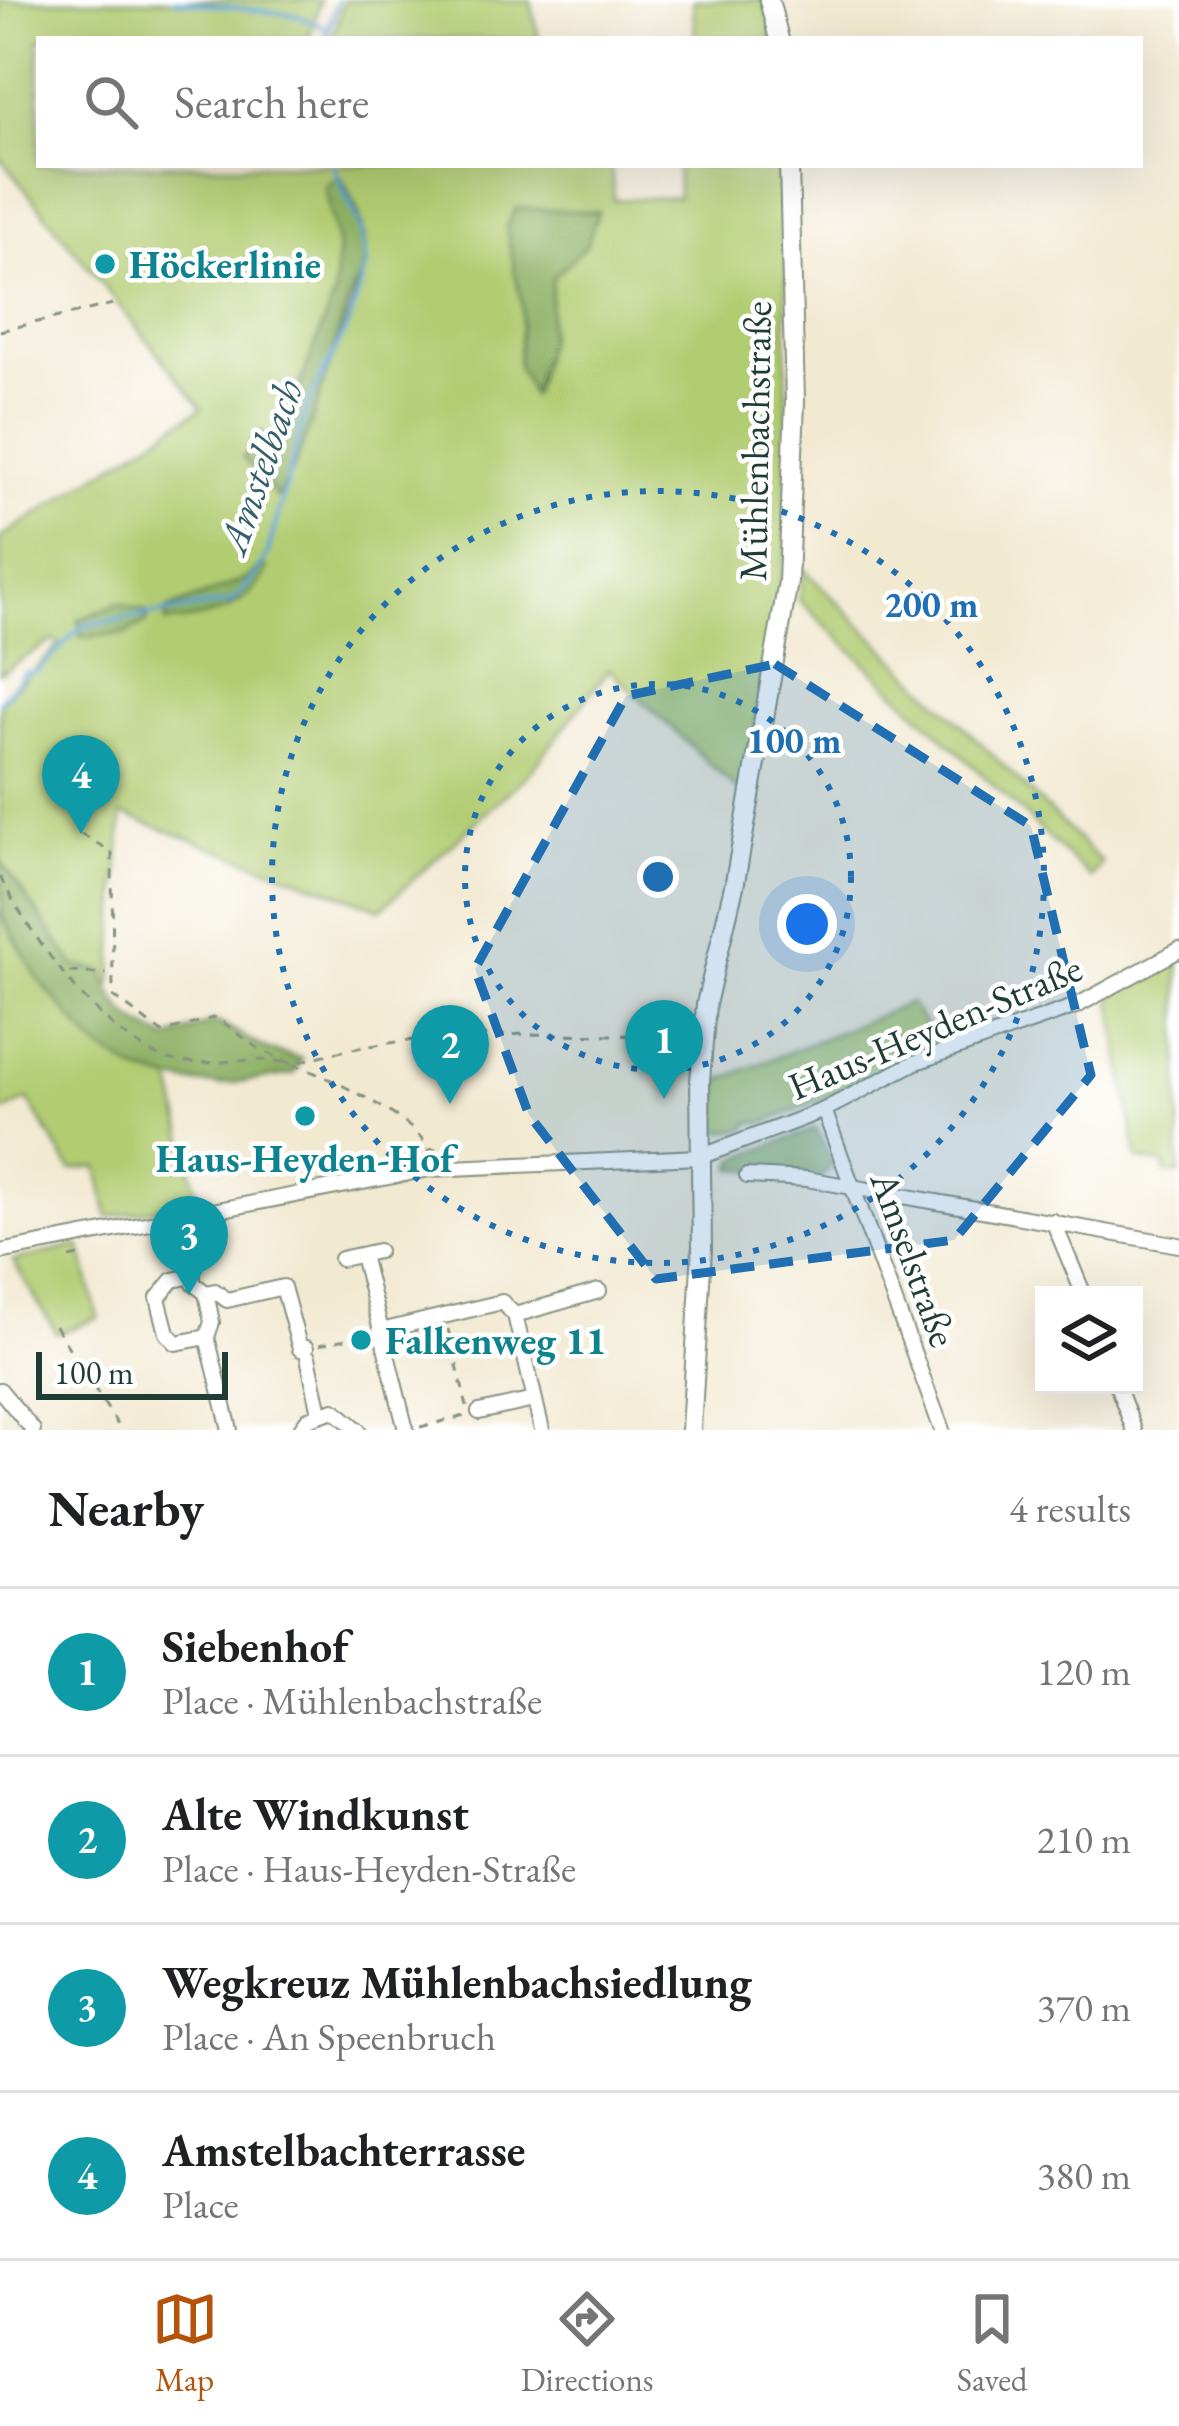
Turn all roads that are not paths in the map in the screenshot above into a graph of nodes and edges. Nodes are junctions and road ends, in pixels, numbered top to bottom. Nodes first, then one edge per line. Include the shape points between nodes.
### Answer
1 (769, 0) edge
2 (778, 36) edge
3 (789, 168) edge
4 (1179, 950) edge
5 (824, 1110) junction
6 (700, 1157) junction
7 (747, 1176) dead end
8 (851, 1188) junction
9 (177, 1217) junction
10 (1053, 1221) junction
11 (1179, 1245) edge
12 (0, 1252) edge
13 (341, 1259) dead end
14 (193, 1276) junction
15 (1080, 1286) edge
16 (598, 1291) dead end
17 (206, 1293) junction
18 (515, 1315) junction
19 (381, 1330) junction
20 (207, 1337) junction
21 (0, 1390) edge
22 (1120, 1394) edge
23 (534, 1400) junction
24 (320, 1413) junction
25 (474, 1414) road end
26 (33, 1430) edge
27 (230, 1430) edge
28 (300, 1430) edge
29 (358, 1430) edge
30 (406, 1430) edge
31 (542, 1430) edge
32 (692, 1430) edge
33 (942, 1430) edge
34 (1134, 1430) edge

1 - 2 street
3 - 6 street, Mühlenbachstraße via 795,401 788,582 706,1004
4 - 5 street, Haus-Heyden-Straße via 1076,1006 914,1063
5 - 6 street, Haus-Heyden-Straße
5 - 8 street, Amselstraße
6 - 9 street, Haus-Heyden-Straße via 430,1169
6 - 32 street, Mühlenbachstraße
7 - 8 street
8 - 10 street
8 - 33 street, Amselstraße
9 - 12 street, Haus-Heyden-Straße
9 - 14 street
10 - 11 street
10 - 15 street
13 - 19 street via 370,1253
14 - 17 street
14 - 20 street via 164,1288 162,1316 176,1343
16 - 18 street
17 - 20 street
17 - 24 street via 226,1300 283,1287
18 - 19 street via 502,1302
18 - 23 street
19 - 30 street
20 - 27 street
21 - 26 street
22 - 34 street
23 - 25 street
23 - 31 street
24 - 28 street
24 - 29 street via 334,1410

